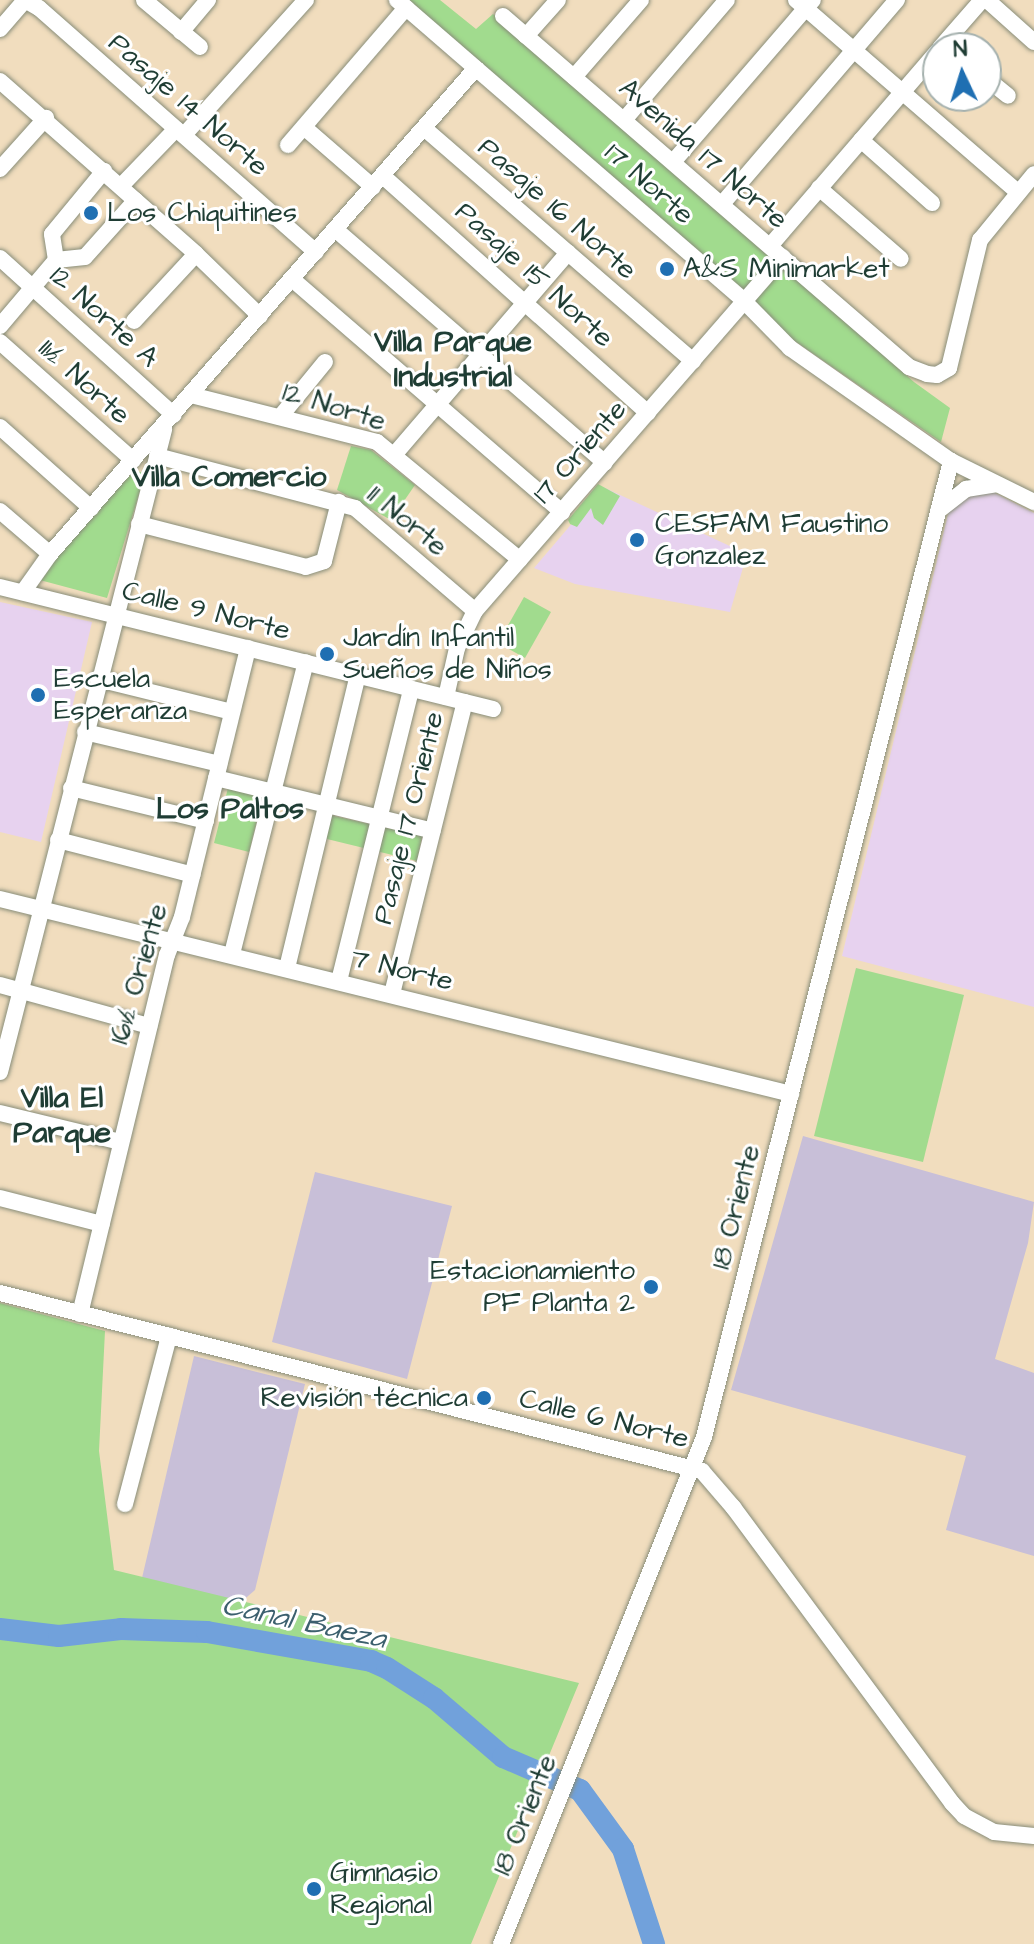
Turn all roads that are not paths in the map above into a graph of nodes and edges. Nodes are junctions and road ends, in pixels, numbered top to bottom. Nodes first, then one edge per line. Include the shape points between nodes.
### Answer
1 (25, 0) edge
2 (144, 0) edge
3 (208, 0) edge
4 (306, 0) edge
5 (558, 0) edge
6 (641, 0) edge
7 (727, 0) edge
8 (897, 0) edge
9 (985, 0) edge
10 (805, 3) edge
11 (402, 4) edge
12 (503, 16) dead end
13 (0, 29) edge
14 (181, 32) junction
15 (957, 32) edge
16 (526, 36) junction
17 (1034, 42) edge
18 (200, 47) dead end
19 (854, 51) junction
20 (476, 68) junction
21 (922, 71) edge
22 (574, 77) junction
23 (0, 81) edge
24 (1002, 91) edge
25 (902, 92) junction
26 (1008, 96) dead end
27 (46, 118) junction
28 (624, 120) junction
29 (305, 128) junction
30 (424, 128) junction
31 (180, 132) junction
32 (861, 140) junction
33 (288, 145) dead end
34 (673, 162) junction
35 (0, 169) edge
36 (104, 171) junction
37 (1034, 174) edge
38 (378, 182) junction
39 (121, 186) junction
40 (819, 188) junction
41 (1018, 192) junction
42 (136, 200) junction
43 (932, 203) dead end
44 (722, 204) junction
45 (335, 229) junction
46 (776, 251) junction
47 (316, 252) junction
48 (568, 253) junction
49 (196, 254) junction
50 (0, 258) edge
51 (901, 259) dead end
52 (56, 260) junction
53 (292, 279) junction
54 (33, 288) junction
55 (527, 301) junction
56 (744, 301) junction
57 (260, 316) junction
58 (134, 321) dead end
59 (0, 326) edge
60 (0, 342) edge
61 (480, 355) junction
62 (693, 361) junction
63 (325, 362) dead end
64 (191, 395) junction
65 (437, 404) junction
66 (648, 413) junction
67 (280, 417) junction
68 (170, 420) junction
69 (0, 427) edge
70 (394, 455) junction
71 (157, 456) junction
72 (133, 460) junction
73 (951, 461) junction
74 (605, 463) junction
75 (998, 484) junction
76 (339, 502) junction
77 (1034, 502) edge
78 (91, 508) junction
79 (0, 511) edge
80 (938, 511) junction
81 (562, 512) junction
82 (139, 524) junction
83 (50, 554) junction
84 (520, 560) junction
85 (0, 587) edge
86 (23, 592) junction
87 (475, 611) junction
88 (114, 615) junction
89 (248, 648) junction
90 (306, 662) junction
91 (358, 675) junction
92 (98, 679) junction
93 (411, 689) junction
94 (446, 697) junction
95 (465, 702) junction
96 (493, 709) dead end
97 (232, 712) junction
98 (85, 732) junction
99 (218, 771) junction
100 (71, 788) junction
101 (273, 792) junction
102 (327, 805) junction
103 (379, 818) junction
104 (206, 821) junction
105 (433, 831) junction
106 (58, 840) junction
107 (193, 875) junction
108 (0, 899) edge
109 (42, 909) junction
110 (172, 939) junction
111 (232, 954) junction
112 (287, 968) junction
113 (339, 981) junction
114 (0, 985) edge
115 (21, 990) junction
116 (392, 994) junction
117 (149, 1026) junction
118 (1, 1064) edge
119 (791, 1094) junction
120 (0, 1113) edge
121 (121, 1142) junction
122 (0, 1198) edge
123 (102, 1224) junction
124 (0, 1293) edge
125 (80, 1314) junction
126 (169, 1336) junction
127 (694, 1468) junction
128 (125, 1504) dead end
129 (1034, 1836) edge
130 (501, 1944) edge

1 - 13 street
1 - 31 street, Pasaje 14 Norte
2 - 14 street
3 - 14 street
4 - 31 street
5 - 16 street
6 - 22 street
7 - 28 street
8 - 19 street
9 - 15 street
9 - 17 street
10 - 19 street
10 - 34 street
11 - 20 street, 17 Norte
11 - 29 street
12 - 16 street, Avenida 17 Norte
14 - 18 street
16 - 22 street, Avenida 17 Norte
19 - 25 street
19 - 44 street
20 - 30 street
20 - 56 street, 17 Norte
21 - 25 street
22 - 28 street, Avenida 17 Norte
23 - 27 street
24 - 26 street
25 - 32 street
25 - 41 street
27 - 35 street
27 - 36 street
28 - 34 street, Avenida 17 Norte
29 - 33 street
29 - 38 street, Pasaje 15 Norte
30 - 38 street
30 - 48 street, Pasaje 16 Norte
31 - 39 street
31 - 47 street, Pasaje 14 Norte
32 - 40 street
32 - 43 street
34 - 44 street, Avenida 17 Norte
36 - 39 street
36 - 52 street via 52,234
37 - 41 street
38 - 45 street
38 - 55 street, Pasaje 15 Norte
39 - 42 street
40 - 46 street
40 - 51 street
41 - 46 street, Avenida 17 Norte via 976,248 949,368 937,375 909,367
42 - 49 street
42 - 52 street via 85,257
44 - 46 street, Avenida 17 Norte
45 - 47 street
45 - 61 street
46 - 56 street, 17 Oriente
47 - 53 street
48 - 55 street
48 - 62 street, Pasaje 16 Norte
49 - 57 street
49 - 58 street
50 - 54 street, 12 Norte A
52 - 54 street
53 - 57 street
53 - 65 street
54 - 59 street
54 - 68 street, 12 Norte A
55 - 61 street
55 - 66 street, Pasaje 15 Norte
56 - 62 street, 17 Oriente
56 - 73 street, 17 Norte via 790,348
57 - 64 street
60 - 72 street, 11½ Norte
61 - 65 street
61 - 74 street
62 - 66 street, 17 Oriente
63 - 67 street
64 - 67 street, 12 Norte
64 - 68 street
65 - 70 street
65 - 81 street
66 - 74 street, 17 Oriente
67 - 70 street, 12 Norte via 371,439
68 - 71 street
68 - 72 street
69 - 78 street
70 - 84 street, 12 Norte
71 - 76 street, 11 Norte
71 - 82 street
72 - 78 street
73 - 75 street, 17 Norte
73 - 80 street, 18 Oriente
74 - 81 street, 17 Oriente
75 - 77 street, 17 Norte
75 - 80 street via 966,489
76 - 82 street via 324,561 306,567
76 - 87 street, 11 Norte via 368,517
78 - 83 street
79 - 83 street
80 - 119 street, 18 Oriente
81 - 84 street, 17 Oriente
82 - 88 street
83 - 86 street
84 - 87 street, 17 Oriente
85 - 86 street, Calle 9 Norte
86 - 88 street, Calle 9 Norte
87 - 94 street, 17 Oriente via 457,648
88 - 89 street, Calle 9 Norte
88 - 92 street
89 - 90 street, Calle 9 Norte
89 - 97 street, 16½ Oriente
90 - 91 street, Calle 9 Norte
90 - 101 street
91 - 93 street, Calle 9 Norte
91 - 102 street
92 - 97 street
92 - 98 street
93 - 94 street, Calle 9 Norte
93 - 103 street
94 - 95 street, Calle 9 Norte
95 - 96 street, Calle 9 Norte
95 - 105 street, Pasaje 17 Oriente
97 - 99 street, 16½ Oriente
98 - 99 street
98 - 100 street
99 - 101 street
99 - 104 street, 16½ Oriente
100 - 104 street
100 - 106 street
101 - 102 street
101 - 111 street
102 - 103 street
102 - 112 street
103 - 105 street
103 - 113 street
104 - 107 street, 16½ Oriente
105 - 116 street, Pasaje 17 Oriente
106 - 107 street
106 - 109 street
107 - 110 street, 16½ Oriente
108 - 109 street, 7 Norte
109 - 110 street, 7 Norte
109 - 115 street
110 - 111 street, 7 Norte
110 - 117 street, 16½ Oriente
111 - 112 street, 7 Norte
112 - 113 street, 7 Norte
113 - 116 street, 7 Norte
114 - 115 street
115 - 117 street
115 - 118 street
116 - 119 street, 7 Norte
117 - 121 street, 16½ Oriente
119 - 127 street, 18 Oriente
120 - 121 street
121 - 123 street, 16½ Oriente
122 - 123 street
123 - 125 street, 16½ Oriente
124 - 125 street, Calle 6 Norte
125 - 126 street, Calle 6 Norte
126 - 127 street, Calle 6 Norte
126 - 128 street
127 - 129 street, Calle 6 Norte via 733,1507 952,1803 994,1832
127 - 130 street, 18 Oriente

